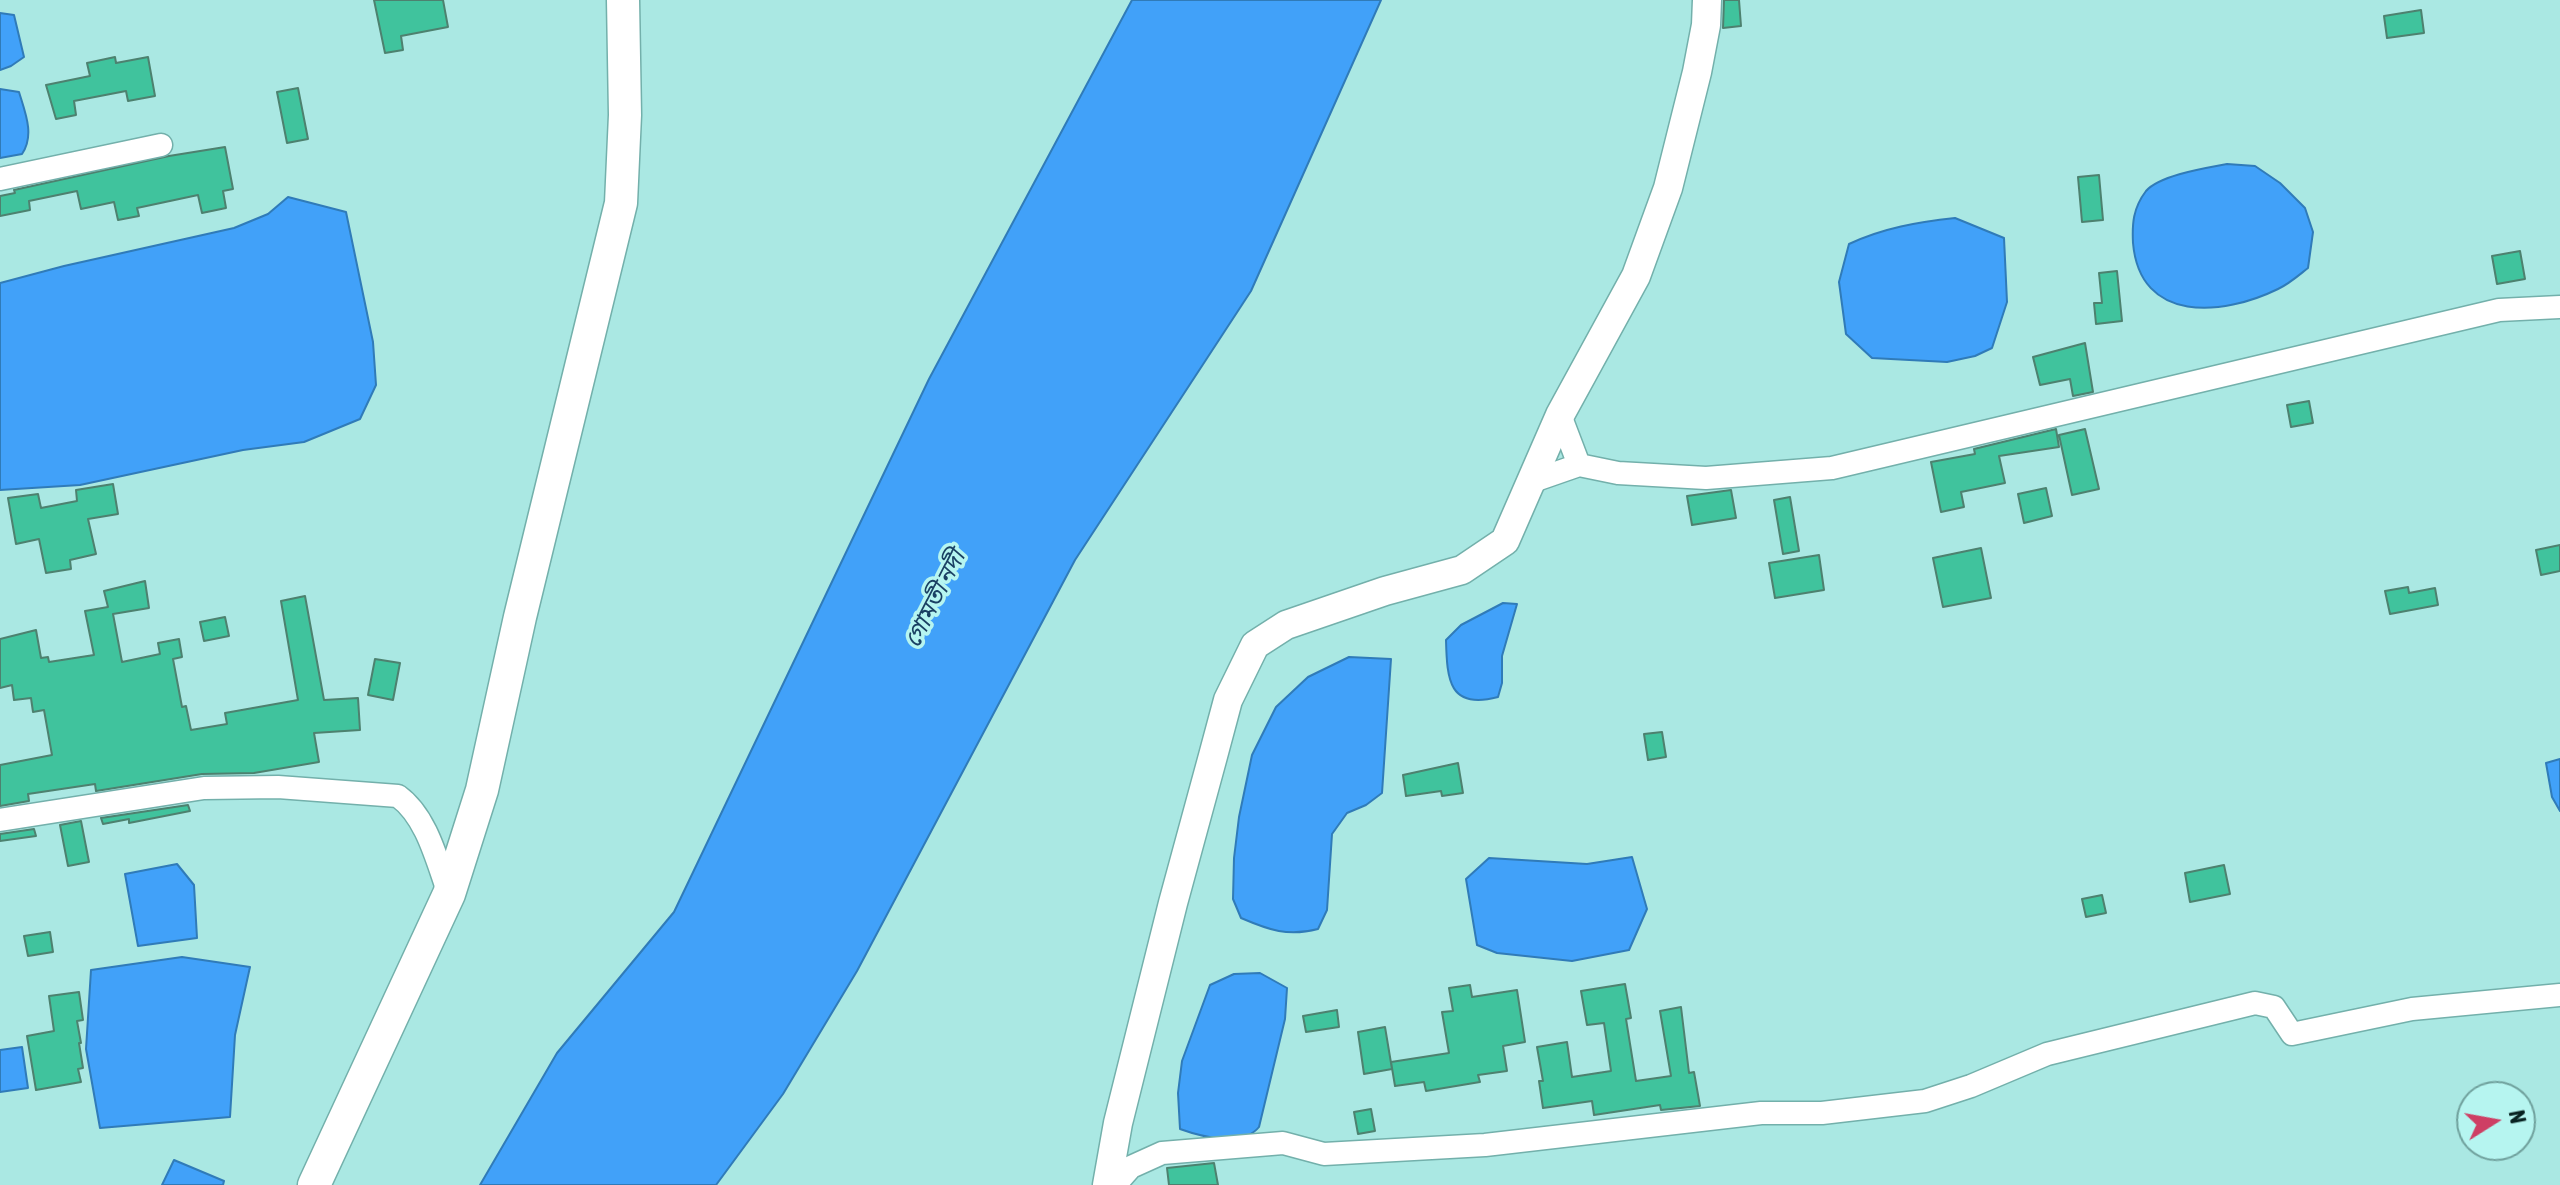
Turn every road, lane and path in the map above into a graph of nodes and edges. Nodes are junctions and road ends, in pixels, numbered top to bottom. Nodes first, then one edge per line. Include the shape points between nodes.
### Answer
1 (623, 0) edge
2 (1707, 0) edge
3 (161, 145) dead end
4 (0, 179) edge
5 (2560, 307) edge
6 (1560, 415) junction
7 (1579, 465) junction
8 (1533, 481) junction
9 (0, 820) edge
10 (449, 894) junction
11 (2560, 995) edge
12 (314, 1185) edge
13 (1107, 1185) edge
14 (1115, 1185) edge

1 - 10 main road via 621,203 482,790
2 - 6 street via 1697,72 1668,188 1636,276
3 - 4 street
5 - 7 street via 2499,310 1832,468 1706,478
6 - 7 street
6 - 8 street
7 - 8 street
8 - 13 street via 1505,541 1462,570 1286,625 1255,645 1224,714 1118,1123
9 - 10 street via 204,788 278,787 398,796 410,805 431,844
10 - 12 main road
11 - 14 street via 2412,1009 2292,1034 2274,1007 2255,1003 2047,1054 1925,1101 1822,1113 1761,1113 1485,1145 1324,1154 1283,1143 1162,1153 1131,1167

